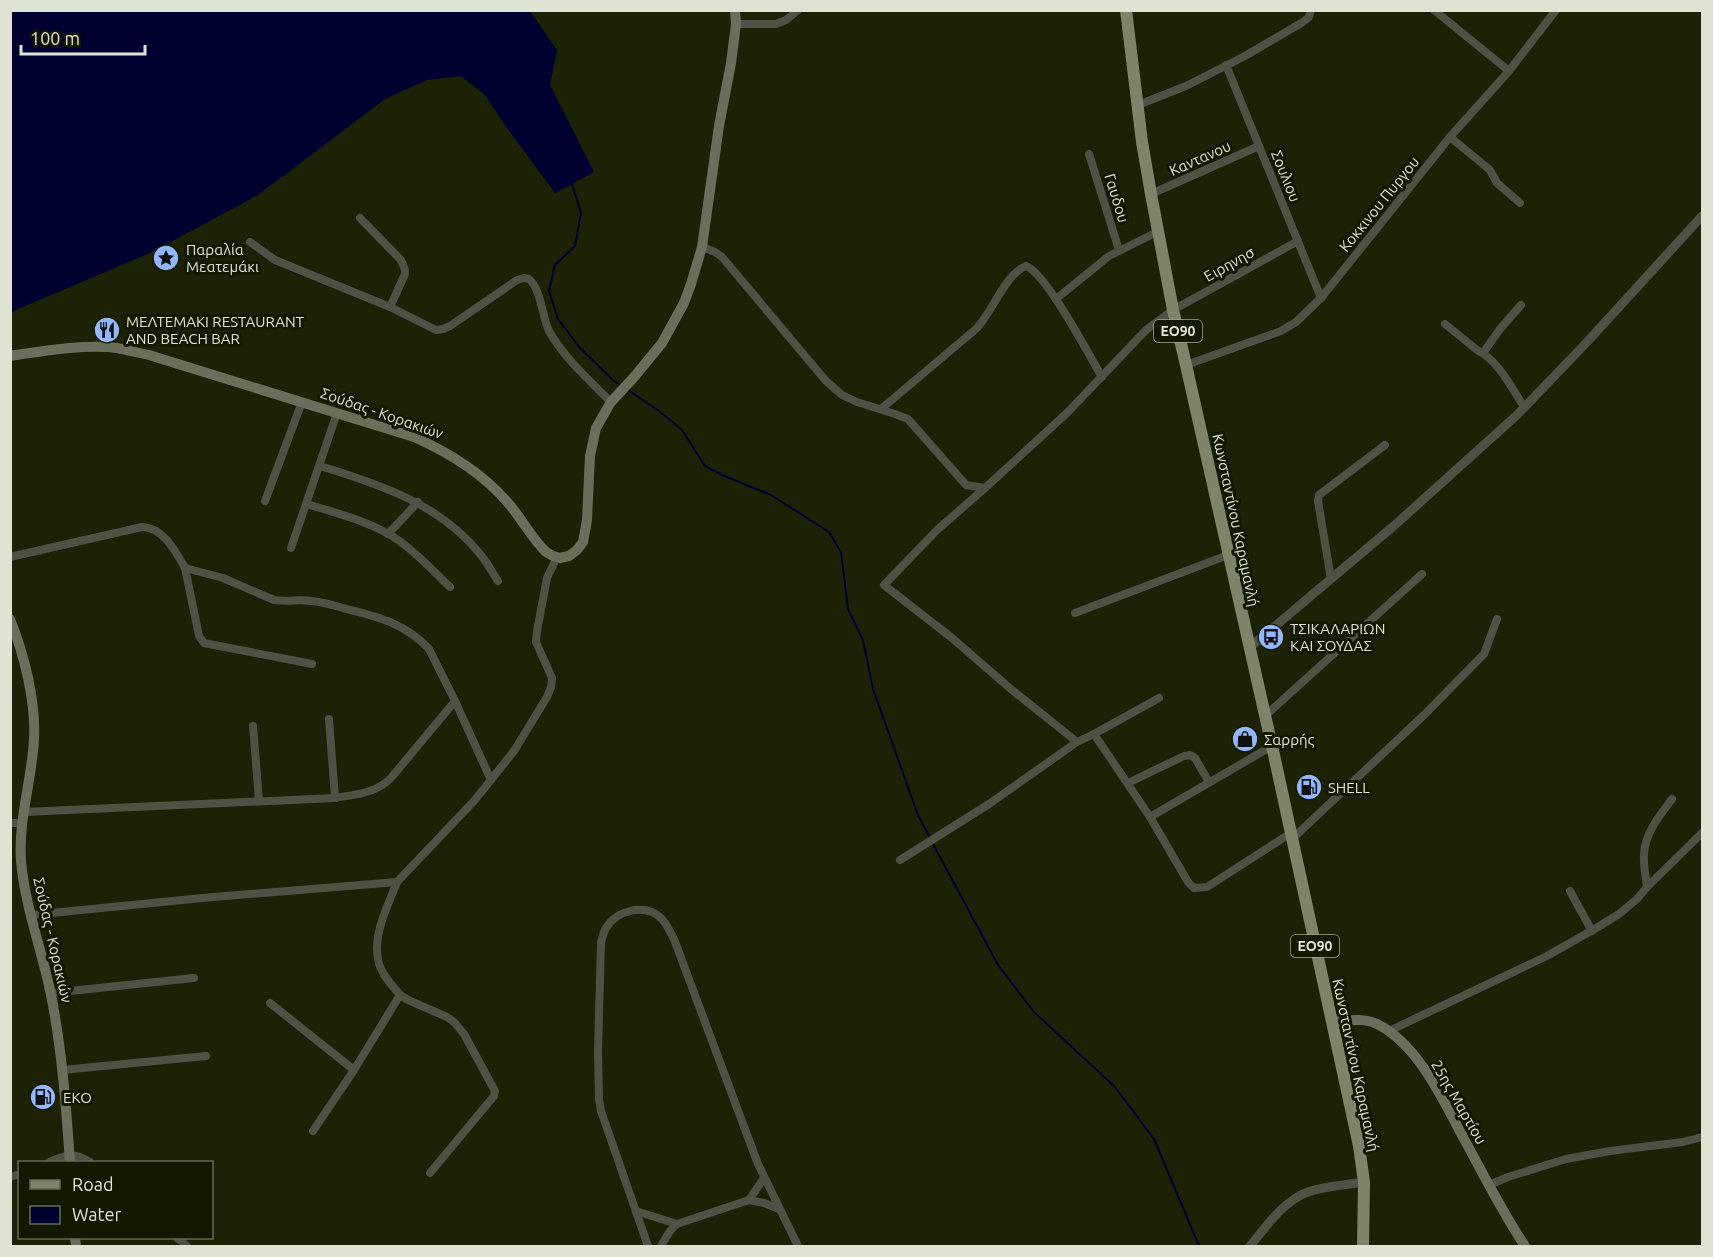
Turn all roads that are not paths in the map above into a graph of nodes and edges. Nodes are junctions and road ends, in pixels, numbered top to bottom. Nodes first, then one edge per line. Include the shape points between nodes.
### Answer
1 (735, 10) edge
2 (798, 10) edge
3 (1434, 10) edge
4 (1556, 10) edge
5 (1127, 11) edge
6 (1311, 11) edge
7 (736, 24) junction
8 (1226, 65) junction
9 (1509, 71) junction
10 (1138, 105) junction
11 (1450, 137) junction
12 (1259, 146) junction
13 (1089, 154) dead end
14 (1151, 194) junction
15 (1520, 203) dead end
16 (1702, 216) edge
17 (360, 218) dead end
18 (1159, 231) junction
19 (250, 242) dead end
20 (1298, 242) junction
21 (702, 247) junction
22 (1119, 250) junction
23 (1322, 298) junction
24 (1056, 299) junction
25 (1521, 305) dead end
26 (390, 307) junction
27 (1173, 310) junction
28 (1445, 324) dead end
29 (1483, 353) junction
30 (10, 356) edge
31 (1186, 365) junction
32 (1102, 377) junction
33 (614, 399) junction
34 (302, 402) junction
35 (1524, 407) junction
36 (881, 409) junction
37 (337, 413) junction
38 (1384, 445) dead end
39 (320, 466) junction
40 (985, 488) junction
41 (265, 501) dead end
42 (418, 502) junction
43 (307, 504) junction
44 (388, 534) junction
45 (291, 548) dead end
46 (1228, 555) junction
47 (10, 557) edge
48 (557, 557) junction
49 (185, 568) junction
50 (1422, 574) dead end
51 (1330, 579) junction
52 (498, 581) dead end
53 (450, 587) dead end
54 (1075, 613) dead end
55 (10, 619) edge
56 (1497, 619) dead end
57 (1249, 648) junction
58 (312, 664) dead end
59 (1158, 698) dead end
60 (455, 701) junction
61 (1264, 716) junction
62 (329, 719) dead end
63 (253, 726) dead end
64 (1094, 734) junction
65 (1077, 742) junction
66 (1272, 746) junction
67 (491, 780) junction
68 (1209, 782) junction
69 (1128, 783) junction
70 (335, 798) junction
71 (1672, 799) dead end
72 (258, 801) junction
73 (24, 817) junction
74 (1150, 817) junction
75 (10, 823) edge
76 (1702, 833) edge
77 (1292, 836) junction
78 (900, 860) dead end
79 (397, 882) junction
80 (1647, 887) junction
81 (1570, 891) dead end
82 (31, 915) junction
83 (1592, 931) junction
84 (194, 978) dead end
85 (51, 993) junction
86 (400, 995) junction
87 (270, 1003) dead end
88 (1332, 1022) junction
89 (1389, 1031) junction
90 (206, 1056) dead end
91 (62, 1070) junction
92 (354, 1070) junction
93 (313, 1131) dead end
94 (1702, 1137) edge
95 (70, 1158) edge
96 (54, 1161) edge
97 (88, 1161) edge
98 (430, 1173) dead end
99 (765, 1178) junction
100 (1364, 1182) junction
101 (1489, 1185) junction
102 (749, 1200) junction
103 (779, 1209) junction
104 (636, 1211) junction
105 (677, 1224) junction
106 (648, 1246) edge
107 (661, 1246) edge
108 (798, 1246) edge
109 (1250, 1246) edge
110 (1363, 1246) edge
111 (1525, 1246) edge

1 - 7 main road
2 - 7 street via 776,24
3 - 9 street
4 - 9 street, Κοκκινου Πυργου
5 - 10 main road, Κωνσταντίνου Καραμανλή / ΕΟ90
6 - 8 street via 1304,22
7 - 21 main road
8 - 10 street
8 - 12 street, Σουλιου
9 - 11 street, Κοκκινου Πυργου
10 - 14 main road, Κωνσταντίνου Καραμανλή / ΕΟ90
11 - 15 street via 1490,170 1497,183
11 - 23 street, Κοκκινου Πυργου
12 - 14 street, Καντανου
12 - 20 street, Σουλιου
13 - 22 street, Γαυδου
14 - 18 main road, Κωνσταντίνου Καραμανλή / ΕΟ90
16 - 35 street
17 - 26 street via 404,265 405,274
18 - 22 street
18 - 27 main road, Κωνσταντίνου Καραμανλή / ΕΟ90
19 - 26 street via 275,260
20 - 23 street, Σουλιου
20 - 27 street, Ειρηνησ
21 - 33 main road via 691,285 662,343
21 - 36 street via 722,257 826,381 842,395
22 - 24 street
23 - 31 street, Κοκκινου Πυργου via 1281,331
24 - 32 street
24 - 36 street via 1034,270 1021,268 976,329
25 - 29 street
26 - 33 street via 440,330 518,280 529,279 559,346 587,378
27 - 31 main road, Κωνσταντίνου Καραμανλή / ΕΟ90
27 - 32 street, Ειρηνησ via 1146,330
28 - 29 street
29 - 35 street via 1499,369
30 - 34 main road, Σούδας - Κορακιών via 117,348
31 - 46 main road, Κωνσταντίνου Καραμανλή / ΕΟ90
32 - 40 street, Ειρηνησ
33 - 48 main road via 593,440 583,542 573,554
34 - 37 main road, Σούδας - Κορακιών
34 - 41 street
35 - 51 street
36 - 40 street via 908,419 966,485
37 - 39 street
37 - 48 main road, Σούδας - Κορακιών via 445,451 474,470 508,502 543,549
38 - 51 street via 1319,495
39 - 42 street
39 - 43 street
40 - 65 street, Ειρηνησ via 884,585
42 - 44 street
42 - 52 street via 464,536
43 - 44 street
43 - 45 street
44 - 53 street
46 - 54 street
46 - 57 main road, Κωνσταντίνου Καραμανλή / ΕΟ90
47 - 49 street via 148,527 162,536
48 - 67 street via 548,578 536,642 552,678 551,687 514,751
49 - 58 street via 199,636 204,643
49 - 60 street via 223,578 274,600 310,600 397,624 429,649
50 - 61 street
51 - 57 street
55 - 73 main road, Σούδας - Κορακιών via 33,705 34,738
56 - 77 street via 1484,654 1424,716
57 - 61 main road, Κωνσταντίνου Καραμανλή / ΕΟ90
59 - 64 street
60 - 67 street
60 - 70 street via 382,787
61 - 66 main road, Κωνσταντίνου Καραμανλή / ΕΟ90
62 - 70 street
63 - 72 street
64 - 65 street
64 - 69 street
65 - 78 street
66 - 68 street
66 - 77 main road, Κωνσταντίνου Καραμανλή / ΕΟ90
67 - 79 street
68 - 69 street via 1190,755
68 - 74 street
69 - 74 street
70 - 72 street
71 - 80 street via 1647,838
72 - 73 street
73 - 75 street
73 - 82 main road, Σούδας - Κορακιών via 21,859
74 - 77 street via 1188,882 1198,889
76 - 80 street
77 - 88 main road, Κωνσταντίνου Καραμανλή / ΕΟ90
79 - 82 street
79 - 86 street via 378,938 378,959
80 - 83 street via 1619,914
81 - 83 street
82 - 85 main road, Σούδας - Κορακιών
83 - 89 street
84 - 85 street
85 - 91 main road, Σούδας - Κορακιών
86 - 92 street
86 - 98 street via 454,1022 495,1092
87 - 92 street
88 - 89 main road, 25ης Μαρτίου via 1369,1020
88 - 100 main road, Κωνσταντίνου Καραμανλή / ΕΟ90
89 - 101 main road, 25ης Μαρτίου via 1415,1056 1440,1094
90 - 91 street
91 - 95 main road, Σούδας - Κορακιών
92 - 93 street
94 - 101 street via 1566,1160
95 - 96 street
95 - 97 street
99 - 102 street
99 - 103 street
99 - 104 street via 674,939 660,918 649,911 628,912 605,928 601,942 597,1052 599,1099
100 - 109 street via 1318,1189 1298,1197 1279,1212
100 - 110 main road, Κωνσταντίνου Καραμανλή / ΕΟ90
101 - 111 main road, 25ης Μαρτίου
102 - 103 street
102 - 105 street
103 - 108 street
104 - 105 street
104 - 106 street
105 - 107 street

